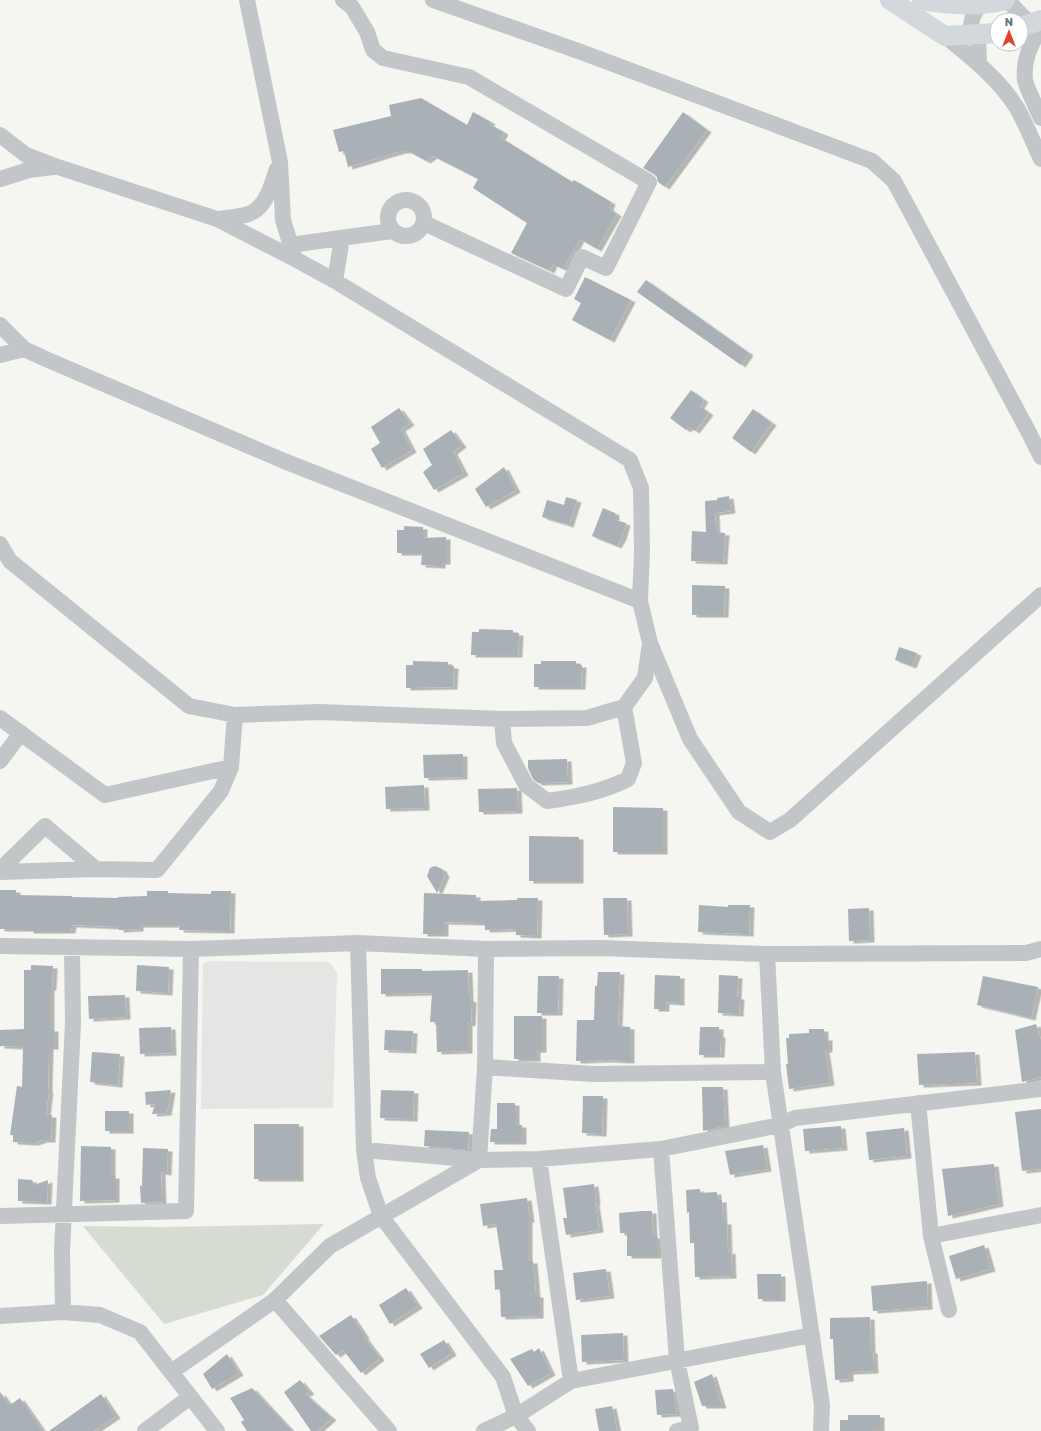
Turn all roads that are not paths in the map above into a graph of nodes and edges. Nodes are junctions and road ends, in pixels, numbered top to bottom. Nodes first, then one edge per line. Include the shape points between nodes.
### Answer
1 (247, 0) edge
2 (343, 0) edge
3 (432, 0) edge
4 (890, 0) edge
5 (922, 0) edge
6 (1004, 0) edge
7 (983, 3) junction
8 (1033, 25) edge
9 (987, 34) edge
10 (945, 36) junction
11 (979, 64) junction
12 (1041, 118) edge
13 (0, 135) edge
14 (7, 147) edge
15 (1041, 159) edge
16 (280, 162) junction
17 (55, 166) junction
18 (0, 179) edge
19 (217, 219) junction
20 (424, 223) junction
21 (392, 230) junction
22 (342, 238) junction
23 (293, 252) junction
24 (335, 281) junction
25 (0, 325) edge
26 (24, 349) junction
27 (0, 355) edge
28 (1041, 457) edge
29 (0, 544) edge
30 (1041, 595) edge
31 (640, 601) junction
32 (650, 643) junction
33 (624, 707) junction
34 (235, 715) junction
35 (0, 718) edge
36 (502, 719) junction
37 (20, 733) junction
38 (0, 761) edge
39 (231, 767) junction
40 (96, 869) junction
41 (0, 871) edge
42 (358, 943) junction
43 (0, 946) edge
44 (72, 947) junction
45 (191, 949) junction
46 (486, 949) junction
47 (1041, 949) edge
48 (767, 954) junction
49 (485, 1067) junction
50 (773, 1072) junction
51 (1041, 1089) edge
52 (918, 1103) junction
53 (780, 1125) junction
54 (661, 1149) junction
55 (364, 1150) junction
56 (539, 1159) junction
57 (480, 1160) junction
58 (64, 1214) junction
59 (1041, 1215) edge
60 (0, 1216) edge
61 (381, 1216) junction
62 (931, 1236) junction
63 (275, 1300) junction
64 (948, 1310) dead end
65 (63, 1312) junction
66 (0, 1316) edge
67 (812, 1335) junction
68 (677, 1360) junction
69 (171, 1372) junction
70 (571, 1381) junction
71 (190, 1397) junction
72 (516, 1416) junction
73 (145, 1431) edge
74 (217, 1431) edge
75 (389, 1431) edge
76 (484, 1431) edge
77 (528, 1431) edge
78 (677, 1431) edge
79 (821, 1431) edge

1 - 16 street
2 - 20 street via 352,8 367,32 373,50 383,58 469,77 649,182 606,268 582,257 566,289
3 - 28 street via 581,52 872,161 894,181
4 - 10 main road
5 - 7 main road via 951,4
6 - 7 main road
6 - 8 street via 1012,4
7 - 9 street via 974,14 971,30
8 - 12 street via 1025,81
9 - 10 main road
9 - 11 street
10 - 11 street
11 - 15 street via 1016,108
13 - 14 street
14 - 17 street
16 - 19 street via 267,195 257,210 237,218
16 - 23 street via 283,220
17 - 18 street via 29,170
17 - 19 street
19 - 23 street
20 - 21 street via 416,234 410,237 397,235
20 - 21 street via 421,207 406,200 391,207 388,223
21 - 22 street
22 - 23 street
22 - 24 street
23 - 24 street
24 - 31 street via 630,460 641,488
25 - 26 street
26 - 27 street
26 - 31 street via 284,461
29 - 34 street via 10,561 189,706
30 - 32 street via 790,820 770,832 739,812 690,739
31 - 32 street
32 - 33 street via 645,678
33 - 36 street via 588,718
33 - 36 street via 634,764 628,778 612,787 547,801 526,785 504,744
34 - 36 street via 319,712
34 - 39 street
35 - 37 street
37 - 38 street
37 - 39 street via 105,795
39 - 40 street via 221,791 157,870
40 - 41 street
40 - 41 street via 45,826
42 - 45 street
42 - 46 street
42 - 55 street
43 - 44 street
44 - 45 street
44 - 58 street via 73,1023
45 - 58 street via 186,1212
46 - 48 street via 601,948
46 - 49 street
47 - 48 street via 1026,953
48 - 50 street
49 - 50 street via 593,1074
49 - 57 street
50 - 53 street
51 - 52 street
52 - 53 street via 795,1118
52 - 62 street
53 - 54 street
53 - 67 street
54 - 56 street
54 - 68 street
55 - 57 street
55 - 61 street via 368,1178
56 - 57 street
56 - 70 street
57 - 61 street
58 - 60 street
58 - 65 street
59 - 62 street
61 - 63 street via 330,1246
61 - 72 street via 503,1377
62 - 64 street
63 - 69 street
63 - 75 street
65 - 66 street
65 - 69 street via 100,1315 140,1332
67 - 68 street
67 - 79 street via 822,1405
68 - 70 street
68 - 78 street via 691,1428
69 - 71 street
70 - 72 street
71 - 73 street
71 - 74 street
72 - 76 street
72 - 77 street

